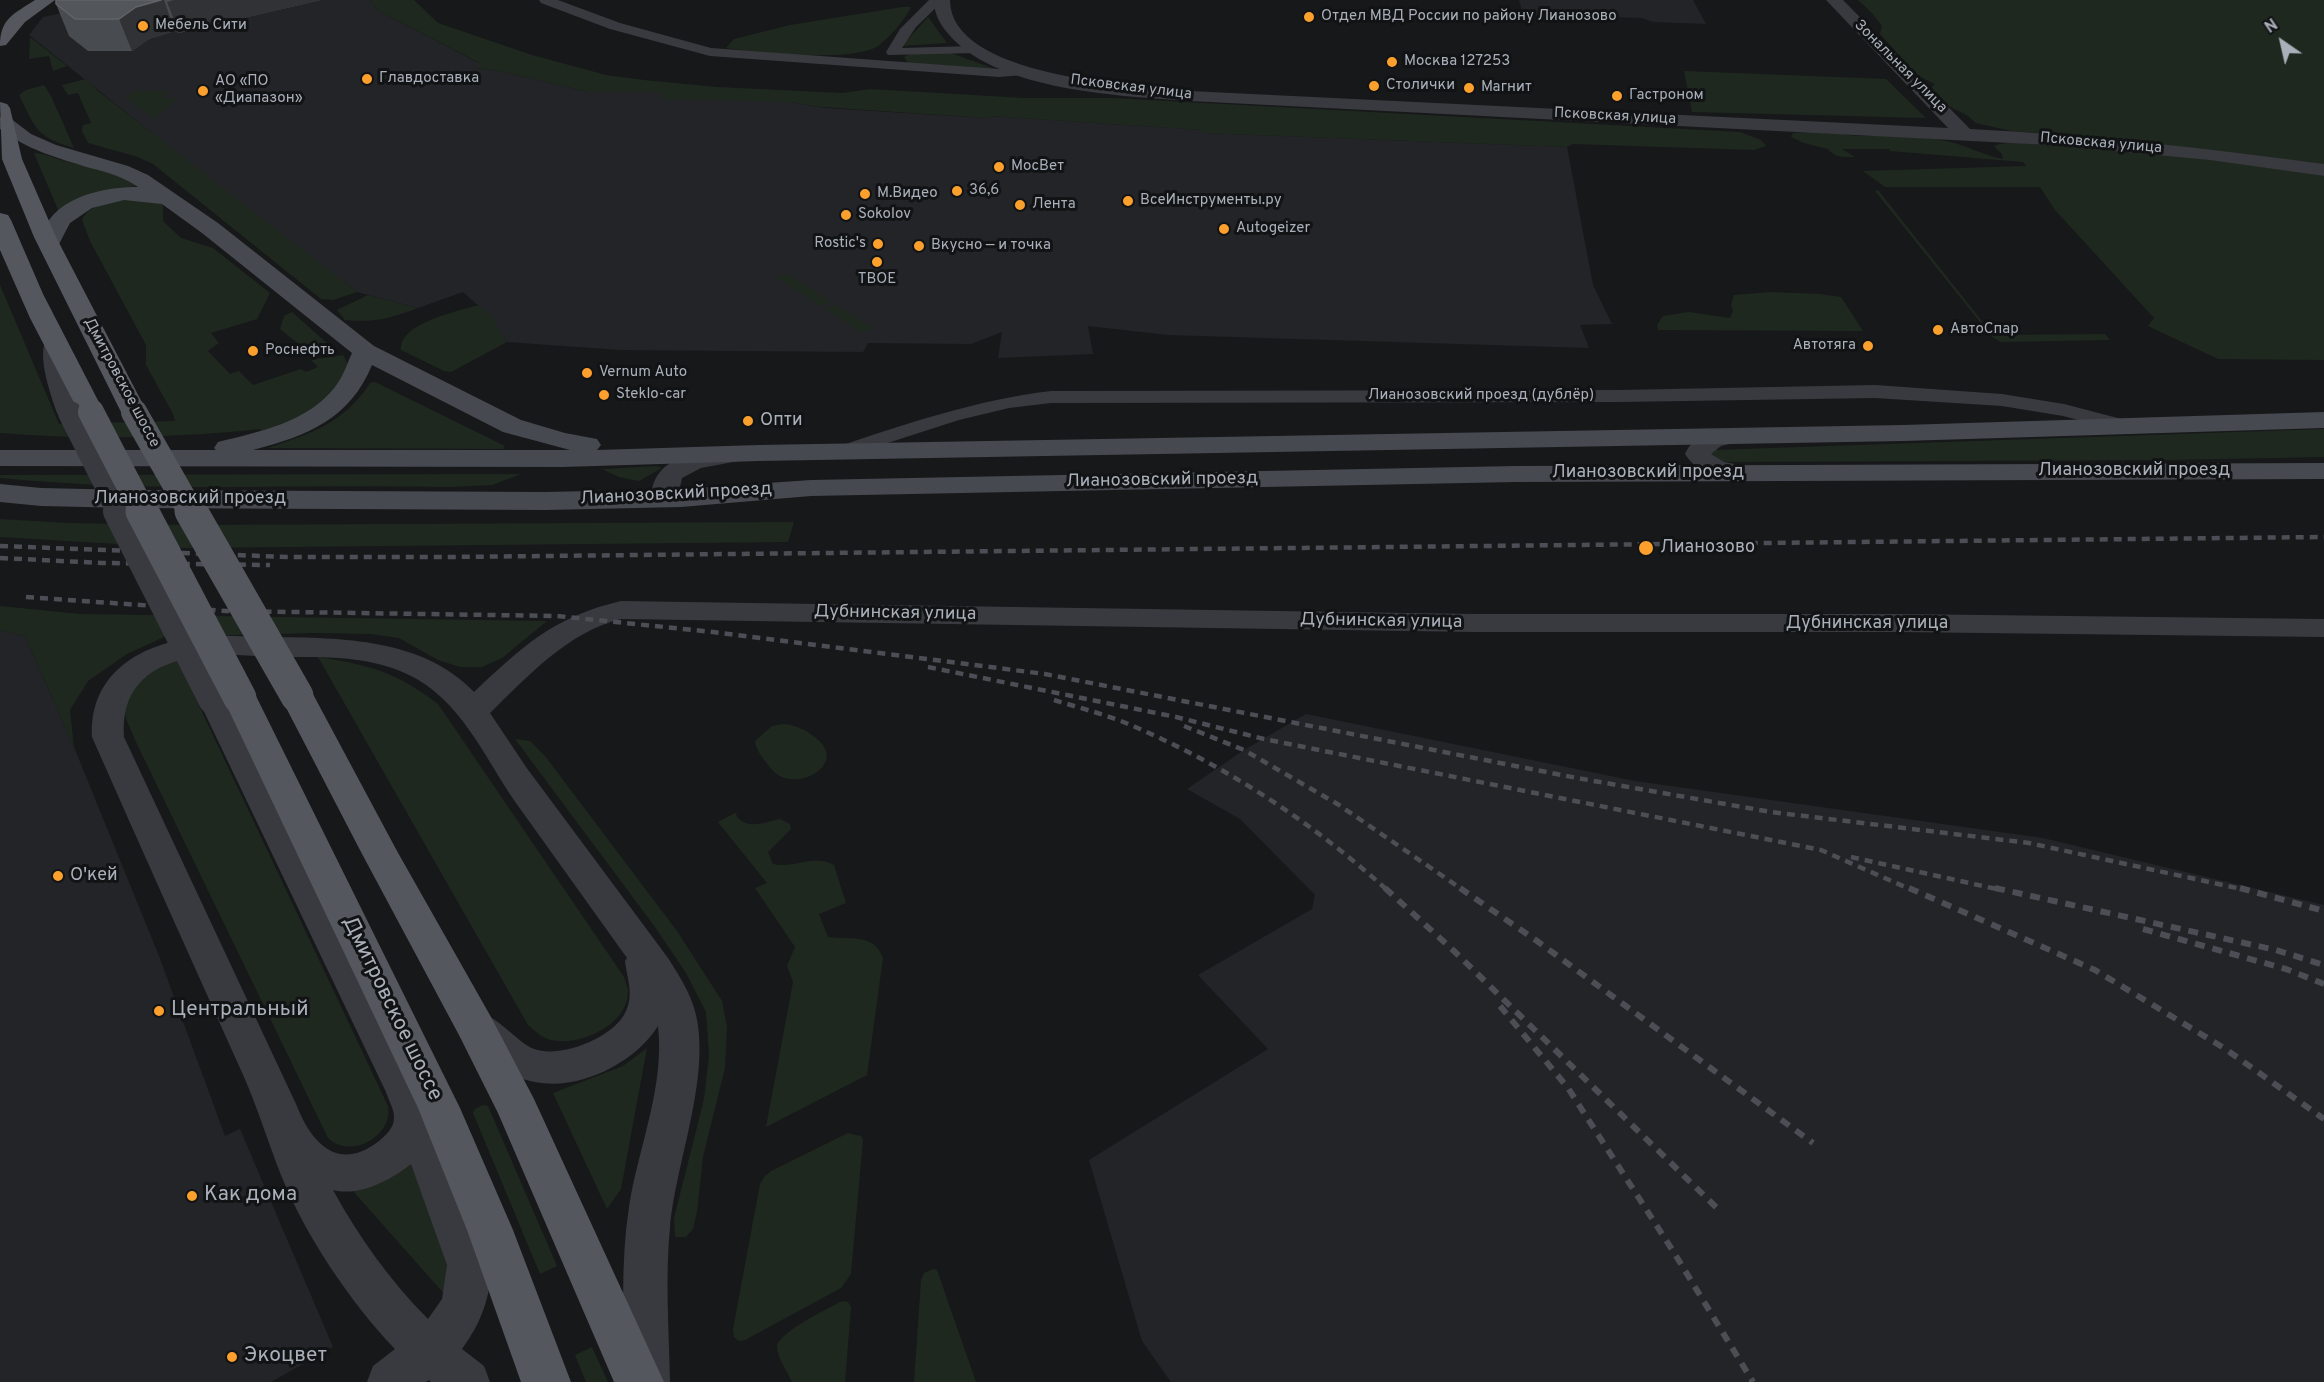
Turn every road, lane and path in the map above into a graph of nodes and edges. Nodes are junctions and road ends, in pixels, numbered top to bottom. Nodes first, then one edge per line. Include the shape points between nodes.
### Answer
1 (47, 0) edge
2 (66, 0) edge
3 (546, 0) edge
4 (937, 0) edge
5 (942, 0) edge
6 (1834, 0) edge
7 (5, 25) edge
8 (0, 41) edge
9 (895, 47) junction
10 (973, 50) junction
11 (801, 59) junction
12 (912, 67) junction
13 (1023, 71) junction
14 (1, 115) edge
15 (1965, 135) junction
16 (2324, 170) edge
17 (174, 201) junction
18 (0, 220) edge
19 (4, 243) edge
20 (49, 243) junction
21 (366, 351) junction
22 (2324, 420) edge
23 (2126, 426) junction
24 (1732, 436) junction
25 (561, 450) junction
26 (841, 452) junction
27 (736, 454) junction
28 (0, 458) edge
29 (158, 460) junction
30 (2324, 471) edge
31 (1736, 472) junction
32 (0, 493) edge
33 (675, 498) junction
34 (439, 500) junction
35 (2324, 628) edge
36 (227, 699) junction
37 (472, 712) junction
38 (642, 951) junction
39 (477, 1029) junction
40 (416, 1118) junction
41 (292, 1142) junction
42 (428, 1350) junction
43 (390, 1382) edge
44 (466, 1382) edge
45 (546, 1382) edge
46 (639, 1382) edge
47 (647, 1382) edge

1 - 7 main road
2 - 7 main road
3 - 11 street via 626,29 710,52
4 - 9 street
5 - 10 street, Псковская улица via 951,28
6 - 15 street, Зональная улица
7 - 8 main road
9 - 10 street
9 - 11 street via 847,57
9 - 12 street via 899,62
10 - 13 street, Псковская улица
11 - 12 street
12 - 13 street
13 - 15 street, Псковская улица via 1079,85 1190,96
14 - 17 main road via 24,138 121,170
14 - 20 main road, Дмитровское шоссе via 12,159
15 - 16 street, Псковская улица via 2158,148
17 - 20 main road via 140,192 83,204 60,220
17 - 21 main road
18 - 19 main road, Дмитровское шоссе
19 - 36 main road, Дмитровское шоссе, bridge via 55,343 81,412
20 - 39 main road, Дмитровское шоссе, bridge via 134,412 297,696
21 - 25 main road via 512,426 534,443
21 - 29 main road via 345,392 305,423 239,446
22 - 23 main road, Лианозовский проезд
23 - 24 main road, Лианозовский проезд
23 - 26 street, Лианозовский проезд (дублёр) via 2023,401 1858,391 1623,396 1051,397 1009,402 952,416
24 - 26 main road, Лианозовский проезд
24 - 31 street via 1709,441 1698,454 1710,467
25 - 27 main road, Лианозовский проезд
25 - 29 main road, Лианозовский проезд
25 - 33 main road via 619,489
25 - 34 main road via 549,467 501,486
26 - 27 main road, Лианозовский проезд
27 - 33 street via 702,460 670,474 666,490
28 - 29 main road, Лианозовский проезд
30 - 31 main road, Лианозовский проезд
31 - 33 main road, Лианозовский проезд via 888,486
32 - 34 main road, Лианозовский проезд via 130,499
33 - 34 main road, Лианозовский проезд
35 - 37 street, Дубнинская улица via 1475,623 621,610 606,612 560,635
36 - 40 street
36 - 45 main road, Дмитровское шоссе via 439,1108 490,1230
37 - 38 street, Дмитровское шоссе
37 - 41 street, Дмитровское шоссе via 457,693 430,674 399,660 350,648 192,648 150,662 113,692 105,722 108,737
38 - 39 street, Дмитровское шоссе via 650,997 644,1018 626,1038 604,1053 557,1068 534,1066
38 - 47 street, Дмитровское шоссе via 669,994 676,1012 680,1048 646,1248
39 - 46 main road, Дмитровское шоссе via 519,1112
40 - 41 street via 409,1138 395,1152 356,1172 338,1173 317,1165
40 - 42 street via 469,1265 470,1284 459,1316
41 - 42 street, Дмитровское шоссе via 302,1175 349,1256 397,1319
42 - 43 street
42 - 44 street, Дмитровское шоссе

